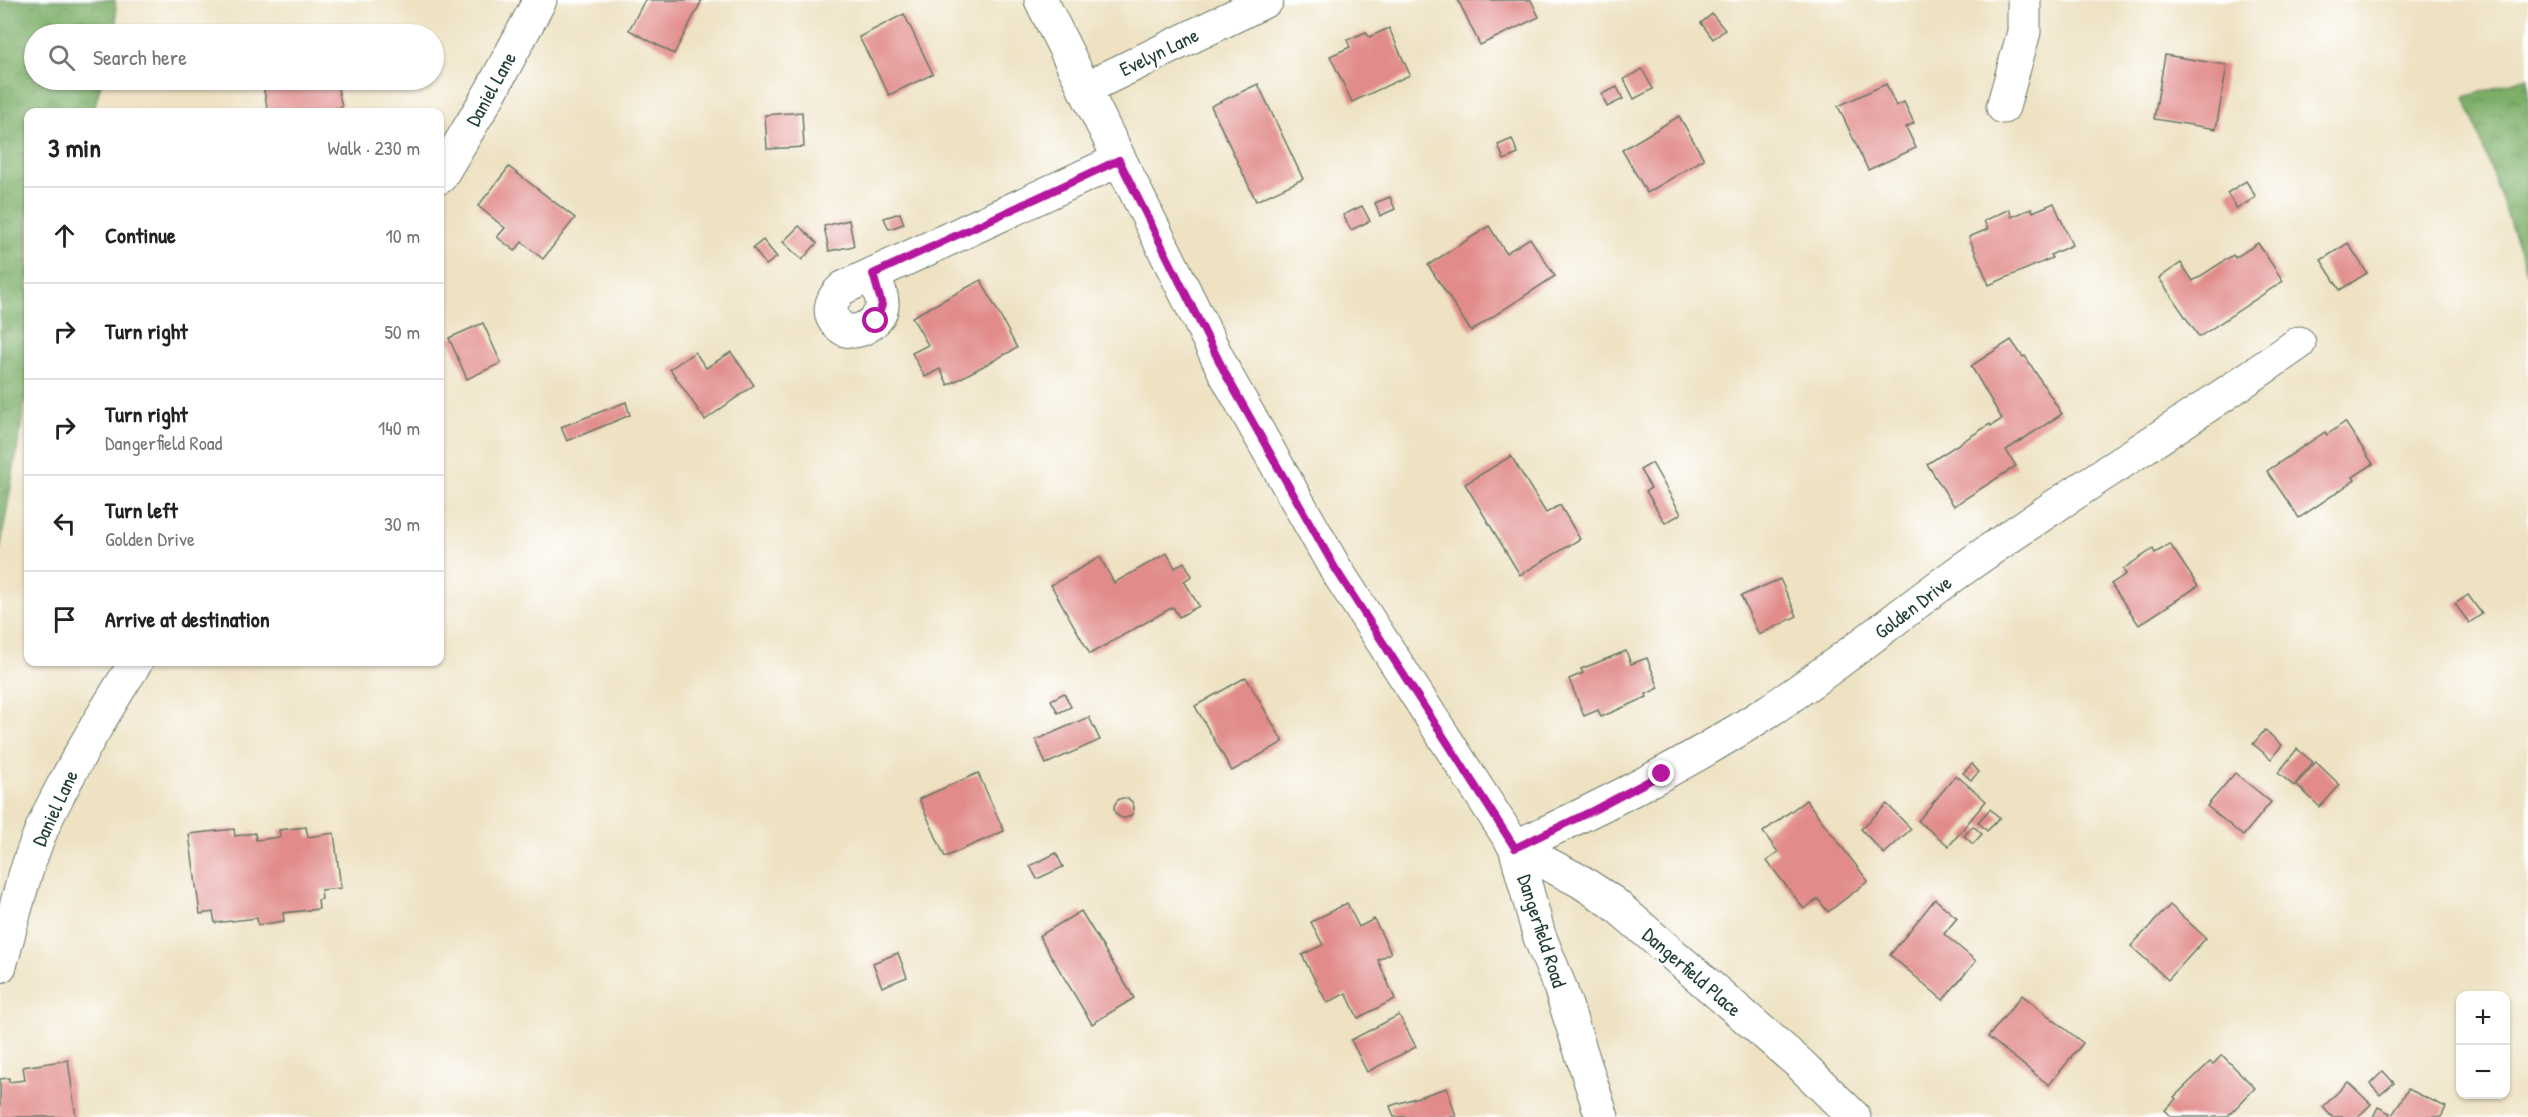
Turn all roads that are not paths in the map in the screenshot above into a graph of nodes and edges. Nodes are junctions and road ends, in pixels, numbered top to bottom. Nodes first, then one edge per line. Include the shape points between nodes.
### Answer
1 (540, 0) edge
2 (1041, 0) edge
3 (1267, 0) edge
4 (2024, 0) edge
5 (1084, 89) junction
6 (2002, 107) dead end
7 (1119, 160) junction
8 (444, 170) edge
9 (873, 274) dead end
10 (2299, 344) dead end
11 (133, 666) edge
12 (1515, 848) junction
13 (0, 966) edge
14 (1602, 1117) edge
15 (1854, 1117) edge

1 - 8 street, Daniel Lane
2 - 5 street, Dangerfield Road
3 - 5 street, Evelyn Lane
4 - 6 street via 2024,32
5 - 7 street, Dangerfield Road
7 - 9 street
7 - 12 street, Dangerfield Road via 1226,375 1335,568
10 - 12 street, Golden Drive via 1966,566 1766,713 1643,784
11 - 13 street, Daniel Lane via 49,814 23,882
12 - 14 street, Dangerfield Road via 1539,934
12 - 15 street, Dangerfield Place via 1612,902 1800,1064

